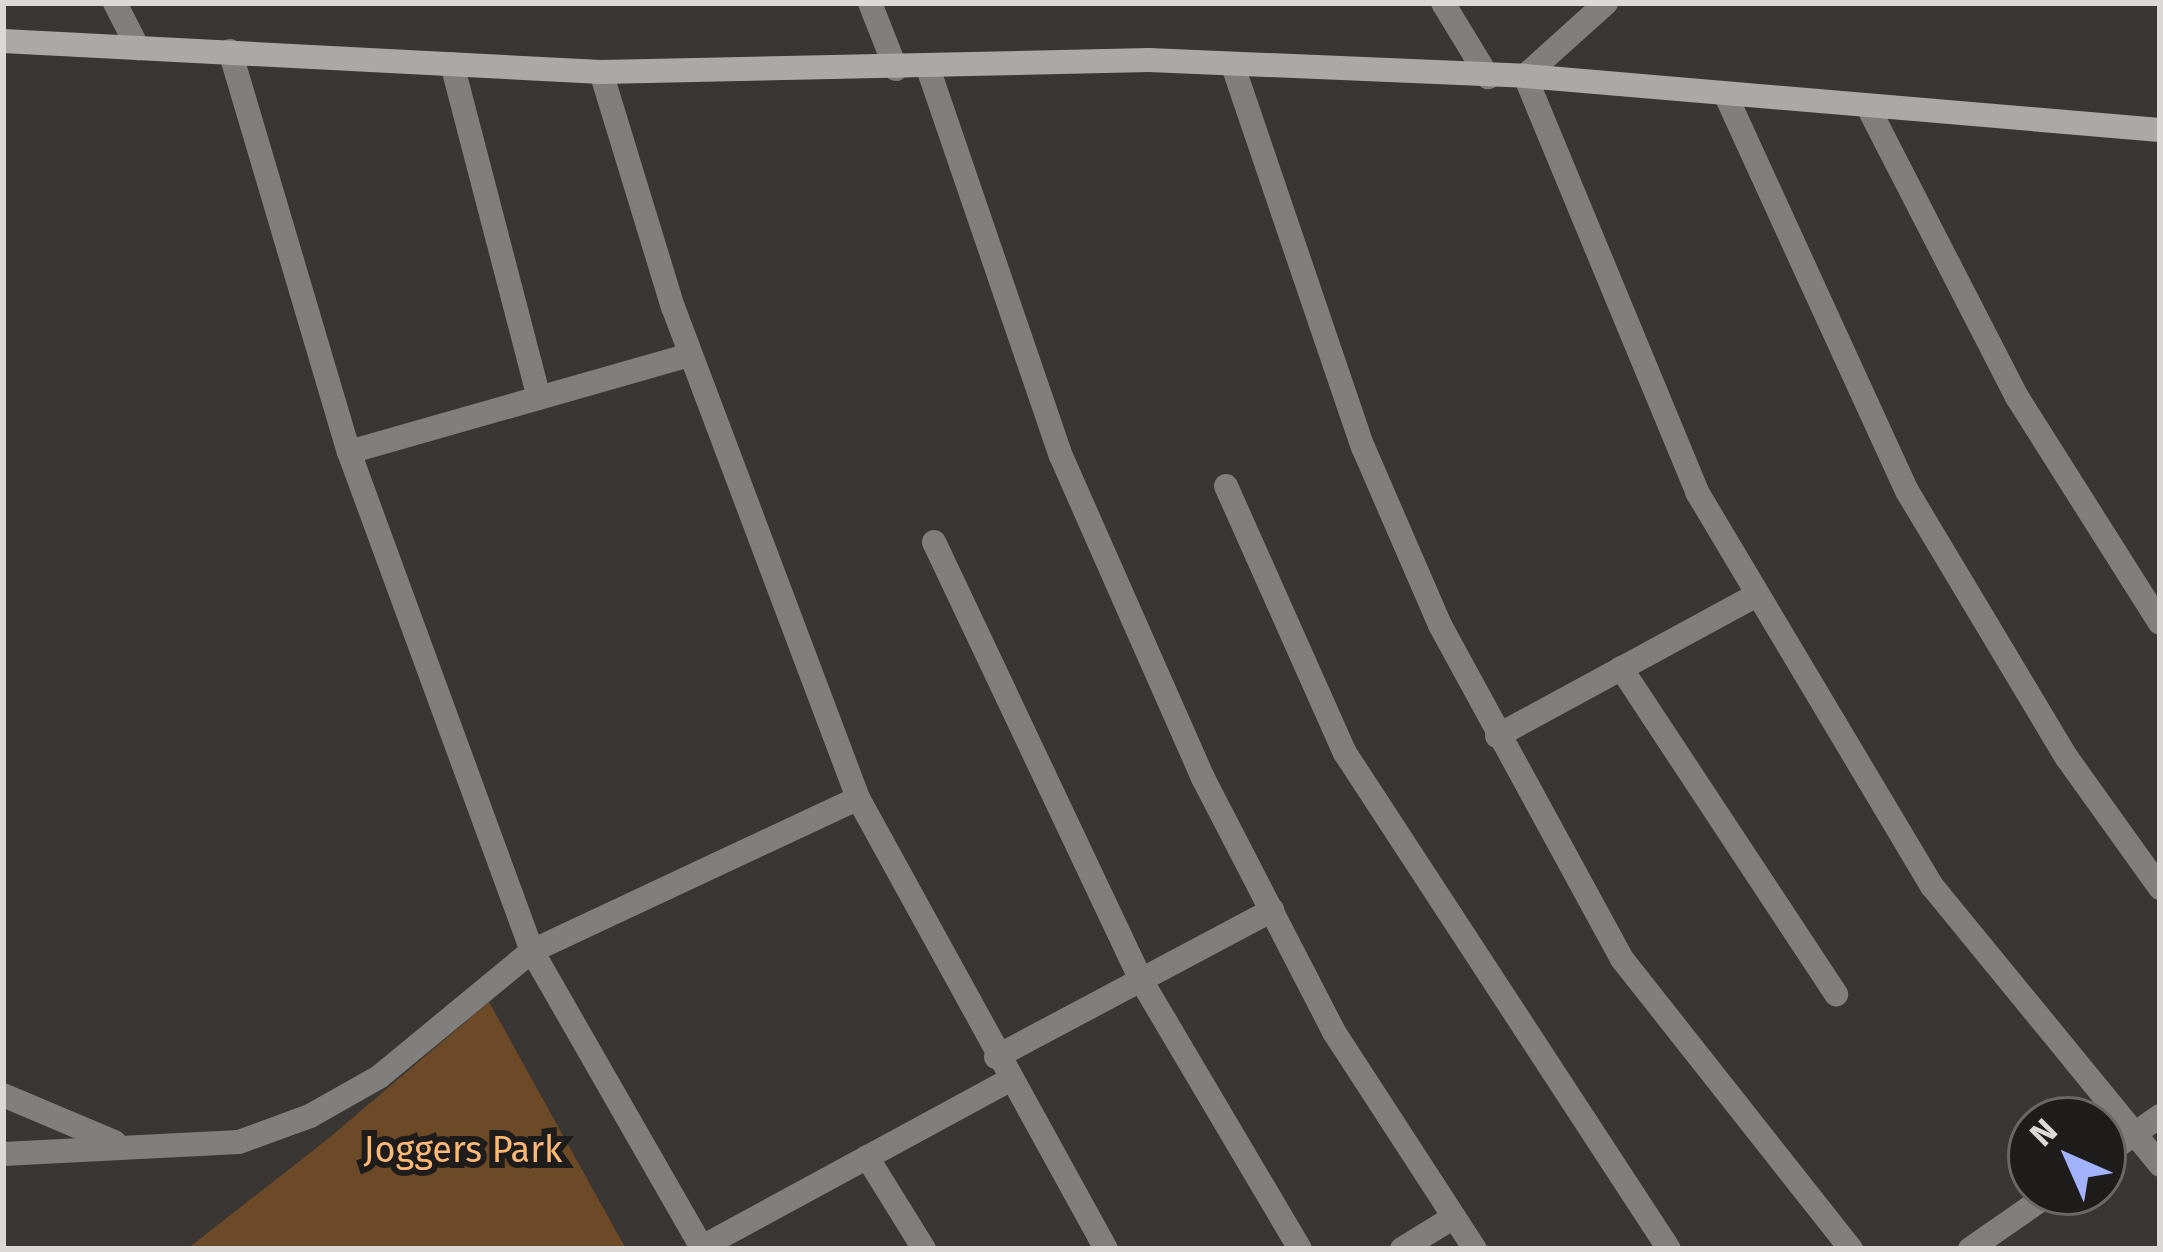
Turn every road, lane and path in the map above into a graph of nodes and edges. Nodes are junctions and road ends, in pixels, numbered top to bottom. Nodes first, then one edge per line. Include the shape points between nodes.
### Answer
1 (115, 3) edge
2 (870, 3) edge
3 (1443, 3) edge
4 (1606, 3) edge
5 (3, 41) edge
6 (138, 47) junction
7 (230, 51) junction
8 (452, 64) junction
9 (1233, 66) junction
10 (928, 68) junction
11 (896, 69) junction
12 (601, 72) junction
13 (1488, 76) junction
14 (1526, 76) junction
15 (1727, 98) junction
16 (1871, 113) junction
17 (2160, 130) edge
18 (690, 355) junction
19 (539, 398) junction
20 (349, 452) junction
21 (1226, 486) dead end
22 (934, 542) dead end
23 (1754, 597) junction
24 (2160, 623) edge
25 (1622, 668) junction
26 (1497, 736) junction
27 (859, 797) junction
28 (2160, 888) edge
29 (1271, 910) junction
30 (532, 951) junction
31 (1141, 980) junction
32 (1836, 994) dead end
33 (1002, 1069) junction
34 (3, 1095) edge
35 (2160, 1116) edge
36 (2130, 1137) junction
37 (2127, 1139) edge
38 (114, 1142) junction
39 (3, 1154) edge
40 (867, 1157) junction
41 (2160, 1166) edge
42 (2017, 1216) edge
43 (1454, 1217) junction
44 (703, 1248) edge
45 (924, 1249) edge
46 (1106, 1249) edge
47 (1300, 1249) edge
48 (1402, 1249) edge
49 (1475, 1249) edge
50 (1669, 1249) edge
51 (1851, 1249) edge
52 (1970, 1249) edge

1 - 6 street
2 - 11 street
3 - 13 street
4 - 14 street
5 - 6 main road
6 - 7 main road
7 - 8 main road
7 - 20 street
8 - 12 main road
8 - 19 street
9 - 10 main road
9 - 13 main road
9 - 26 street via 1363,447
10 - 11 main road
10 - 29 street via 1061,456
11 - 12 main road
12 - 18 street
13 - 14 main road
14 - 15 main road
14 - 23 street via 1697,492
15 - 16 main road
15 - 28 street via 1907,491 2067,758
16 - 17 main road
16 - 24 street via 2017,398
18 - 19 street
18 - 27 street
19 - 20 street
20 - 30 street
21 - 50 street via 1346,753
22 - 31 street
23 - 25 street
23 - 36 street via 1932,886
25 - 26 street
25 - 32 street
26 - 51 street via 1622,959
27 - 30 street
27 - 33 street
29 - 31 street
29 - 43 street
30 - 38 street via 379,1077 310,1116 238,1142
30 - 44 street
31 - 33 street
31 - 47 street
33 - 40 street
33 - 46 street
34 - 38 street
35 - 36 street
36 - 37 street
36 - 41 street
38 - 39 street
40 - 44 street
40 - 45 street
42 - 52 street
43 - 48 street
43 - 49 street

